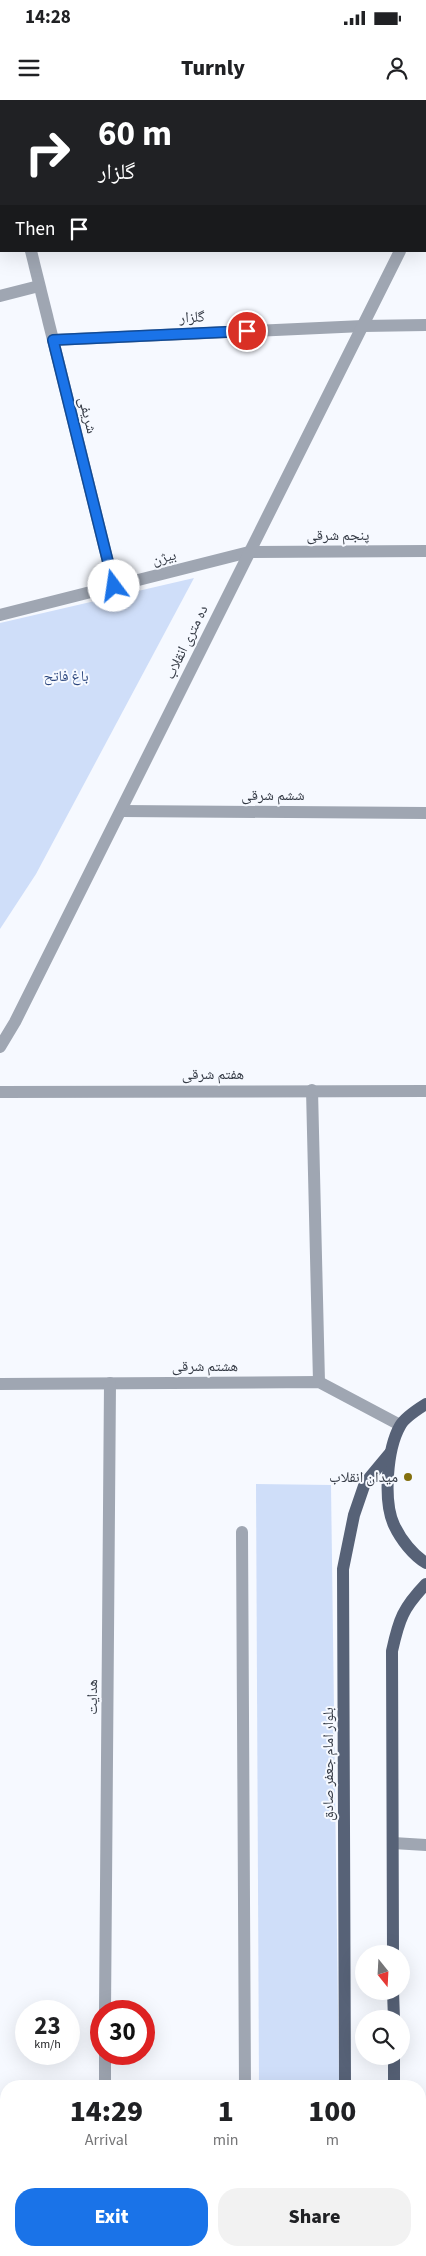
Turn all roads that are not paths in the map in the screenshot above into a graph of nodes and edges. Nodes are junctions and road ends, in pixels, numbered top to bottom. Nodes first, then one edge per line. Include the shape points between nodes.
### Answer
1 (31, 252) edge
2 (400, 252) edge
3 (39, 286) junction
4 (0, 296) edge
5 (426, 325) edge
6 (363, 326) junction
7 (53, 340) junction
8 (426, 551) edge
9 (250, 552) junction
10 (114, 586) junction
11 (0, 615) edge
12 (121, 811) junction
13 (426, 813) edge
14 (0, 1047) edge
15 (312, 1090) junction
16 (426, 1091) edge
17 (0, 1092) edge
18 (319, 1382) junction
19 (110, 1383) junction
20 (0, 1384) edge
21 (426, 1404) edge
22 (400, 1425) junction
23 (390, 1453) junction
24 (242, 1532) dead end
25 (426, 1563) edge
26 (426, 1584) edge
27 (393, 1843) junction
28 (426, 1845) edge
29 (393, 1945) edge
30 (105, 2000) edge
31 (105, 2065) edge
32 (394, 2065) edge
33 (105, 2080) edge
34 (245, 2080) edge
35 (345, 2080) edge
36 (394, 2080) edge

1 - 3 street, شریفی
2 - 6 street, ده متری انقلاب
3 - 4 street
3 - 7 street, شریفی
5 - 6 street, گلزار
6 - 7 street, گلزار
6 - 9 street, ده متری انقلاب
7 - 10 street, شریفی
8 - 9 street, پنجم شرقی
9 - 10 street, بیژن
9 - 12 street, ده متری انقلاب
10 - 11 street, بیژن
12 - 13 street, ششم شرقی
12 - 14 street, ده متری انقلاب
15 - 16 street, هفتم شرقی
15 - 17 street, هفتم شرقی
15 - 18 street
18 - 19 street, هشتم شرقی
18 - 22 street, هشتم شرقی
19 - 20 street, هشتم شرقی
19 - 30 street, هدایت
21 - 22 main road
22 - 23 main road
23 - 25 main road via 389,1501 394,1525 415,1556
23 - 35 main road, بلوار امام جعفر صادق via 365,1483 354,1515 343,1569
24 - 34 street
26 - 27 main road via 410,1600 399,1620 392,1651
27 - 28 street
27 - 29 main road
31 - 33 street
32 - 36 main road

